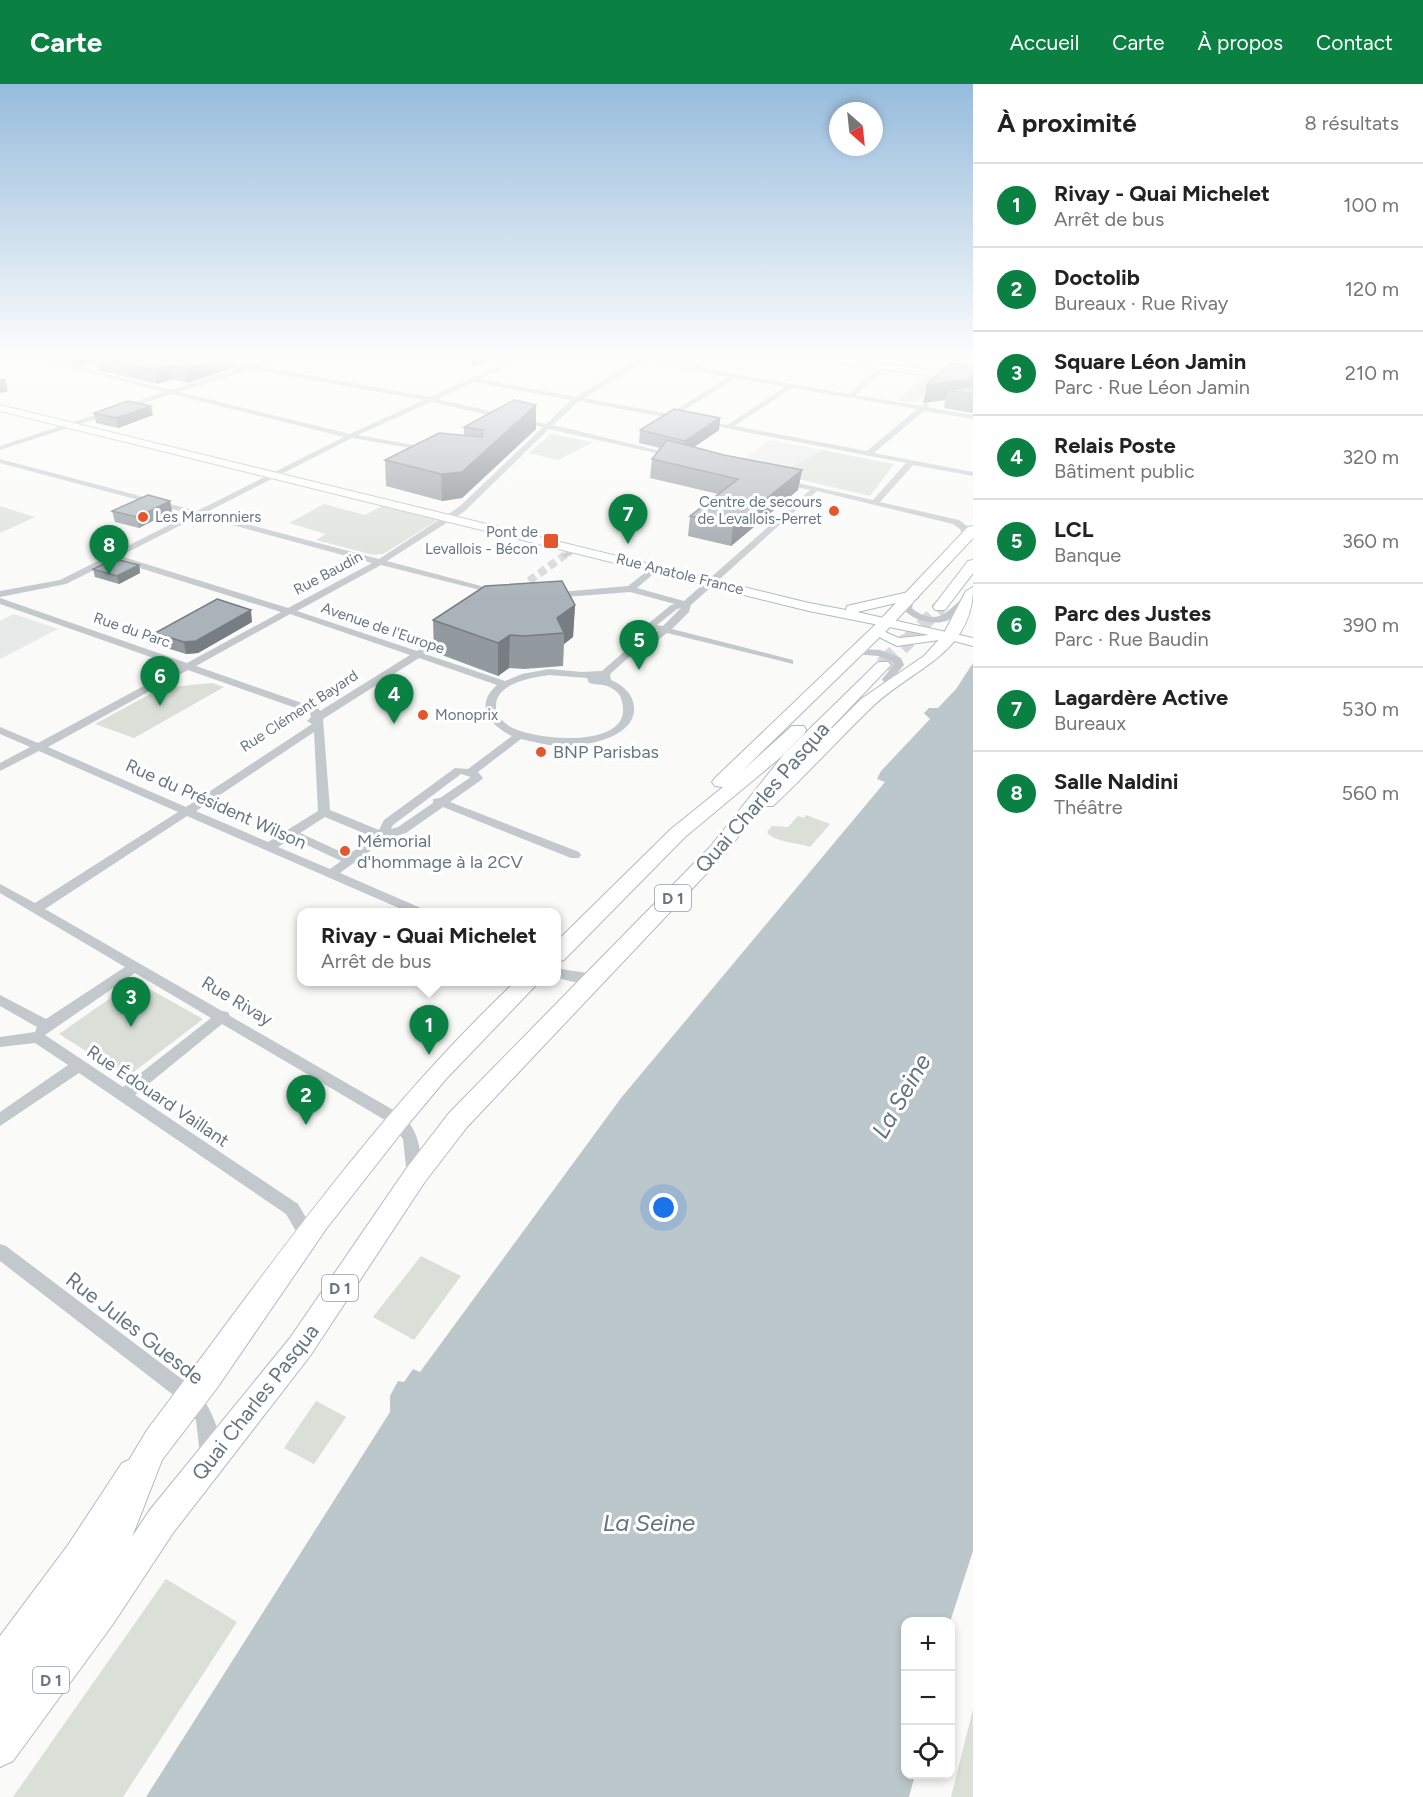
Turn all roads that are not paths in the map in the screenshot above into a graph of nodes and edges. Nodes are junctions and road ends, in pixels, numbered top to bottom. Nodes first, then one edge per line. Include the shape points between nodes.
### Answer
1 (25, 440) edge
2 (132, 440) edge
3 (343, 440) edge
4 (373, 440) edge
5 (531, 440) edge
6 (606, 440) edge
7 (632, 440) edge
8 (795, 440) edge
9 (885, 440) edge
10 (625, 444) junction
11 (0, 448) edge
12 (435, 451) edge
13 (868, 454) junction
14 (682, 457) edge
15 (0, 461) edge
16 (911, 462) junction
17 (973, 474) edge
18 (275, 475) junction
19 (770, 478) edge
20 (816, 488) junction
21 (876, 502) junction
22 (197, 514) junction
23 (451, 518) junction
24 (971, 537) edge
25 (114, 557) junction
26 (380, 562) junction
27 (973, 564) edge
28 (655, 568) junction
29 (713, 582) junction
30 (630, 589) junction
31 (0, 594) edge
32 (970, 595) edge
33 (542, 596) edge
34 (916, 599) junction
35 (0, 601) edge
36 (500, 602) edge
37 (801, 603) junction
38 (686, 604) junction
39 (940, 607) tunnel mouth
40 (288, 611) junction
41 (881, 626) junction
42 (650, 627) junction
43 (662, 630) junction
44 (455, 631) edge
45 (961, 640) edge
46 (633, 649) junction
47 (417, 655) junction
48 (870, 660) junction
49 (789, 662) dead end
50 (189, 665) junction
51 (604, 677) junction
52 (506, 684) junction
53 (890, 684) junction
54 (318, 721) junction
55 (0, 730) edge
56 (520, 735) junction
57 (40, 747) junction
58 (0, 768) edge
59 (471, 772) junction
60 (425, 797) junction
61 (442, 802) junction
62 (185, 810) junction
63 (324, 812) junction
64 (747, 813) junction
65 (291, 833) junction
66 (382, 836) junction
67 (271, 846) junction
68 (575, 855) dead end
69 (351, 861) junction
70 (331, 874) junction
71 (0, 888) edge
72 (409, 908) edge
73 (35, 909) junction
74 (561, 950) edge
75 (136, 966) junction
76 (561, 974) edge
77 (595, 979) junction
78 (523, 986) edge
79 (0, 1000) edge
80 (223, 1016) junction
81 (41, 1031) junction
82 (0, 1042) edge
83 (78, 1066) junction
84 (123, 1096) junction
85 (396, 1119) junction
86 (0, 1120) edge
87 (415, 1176) junction
88 (306, 1233) junction
89 (0, 1251) edge
90 (192, 1398) junction
91 (150, 1452) junction
92 (211, 1460) junction
93 (0, 1665) edge
94 (0, 1707) edge
95 (0, 1748) edge

1 - 11 street
2 - 18 main road, Rue Anatole France
3 - 18 street
4 - 12 street
5 - 23 street, Rue Baudin via 503,463
6 - 10 street
7 - 10 street
8 - 13 street
9 - 13 street
10 - 14 street
13 - 16 street
15 - 22 street
16 - 17 street
16 - 21 street
18 - 22 street
18 - 23 main road, Rue Anatole France
19 - 20 street
20 - 21 street
20 - 29 street
21 - 24 street via 956,522
22 - 25 street
22 - 26 street
23 - 26 street, Rue Baudin
23 - 28 main road, Rue Anatole France via 571,552
24 - 34 main road
25 - 31 street via 63,582
25 - 40 street, Avenue de l'Europe
26 - 36 street via 510,596
26 - 40 street, Rue Baudin
27 - 39 main road
28 - 29 main road, Rue Anatole France
28 - 30 street
29 - 37 main road, Rue Anatole France
29 - 38 street
30 - 33 street
30 - 38 street
32 - 34 street via 947,617 932,619 909,612 906,606
32 - 45 main road
34 - 37 main road via 850,609
34 - 41 main road
35 - 50 street, Rue du Parc
37 - 41 main road
38 - 42 street via 674,607
38 - 43 street via 686,609
40 - 47 street, Avenue de l'Europe
40 - 50 street, Rue Baudin
41 - 45 main road via 893,641
41 - 48 main road
42 - 43 street
42 - 46 street via 625,646
43 - 46 street via 645,645
43 - 49 street
44 - 47 street, Rue Clément Bayard
45 - 53 main road
46 - 51 street
47 - 52 street, Avenue de l'Europe
47 - 54 street, Rue Clément Bayard
48 - 53 street via 880,653 897,660 898,665 887,679
48 - 64 main road, Quai Charles Pasqua / D 1
48 - 74 main road, Quai Charles Pasqua / D 1 via 775,753 678,833
50 - 54 street, Rue du Parc via 315,711
50 - 57 street, Rue Baudin
51 - 52 street via 593,681 590,675 546,672
51 - 56 street via 625,695 630,707 627,720 614,731 569,742
52 - 56 street via 492,697 490,708 502,725
53 - 64 main road via 867,702 774,798
54 - 62 street, Rue Clément Bayard via 213,796
54 - 62 street, Rue Clément Bayard via 204,792
54 - 63 street
55 - 57 street, Rue du Président Wilson
56 - 59 street
57 - 58 street, Rue Baudin
57 - 62 street, Rue du Président Wilson
59 - 60 street via 459,770
59 - 61 street via 477,778
60 - 61 street
60 - 66 street via 388,823
61 - 66 street via 402,830
61 - 68 street
62 - 67 street, Rue du Président Wilson
62 - 73 street, Rue Clément Bayard
63 - 65 street
63 - 66 street
64 - 77 main road, Quai Charles Pasqua / D 1 via 717,851
65 - 67 street
65 - 69 street
66 - 69 street
67 - 70 street, Rue du Président Wilson
69 - 70 street
70 - 72 street, Rue du Président Wilson
71 - 73 street, Rue Rivay
73 - 75 street, Rue Rivay
75 - 80 street, Rue Rivay
75 - 81 street
76 - 77 street
77 - 87 main road, Quai Charles Pasqua / D 1 via 458,1120
78 - 85 main road, D 1
79 - 81 street, Rue Édouard Vaillant
80 - 84 street
80 - 85 street, Rue Rivay
81 - 82 street
81 - 83 street, Rue Édouard Vaillant
83 - 84 street, Rue Édouard Vaillant
83 - 86 street
84 - 88 street, Rue Édouard Vaillant via 292,1209
85 - 87 street, Rue Rivay via 413,1140
85 - 88 main road, D 1
87 - 92 main road, Quai Charles Pasqua / D 1 via 300,1347
88 - 90 main road, D 1
89 - 90 street, Rue Jules Guesde
90 - 91 main road, D 1
90 - 92 street, Rue Jules Guesde via 205,1418
91 - 93 main road, D 1
91 - 94 main road, D 1 via 126,1515 100,1563
92 - 95 main road, Quai Charles Pasqua / D 1 via 161,1522 101,1612

